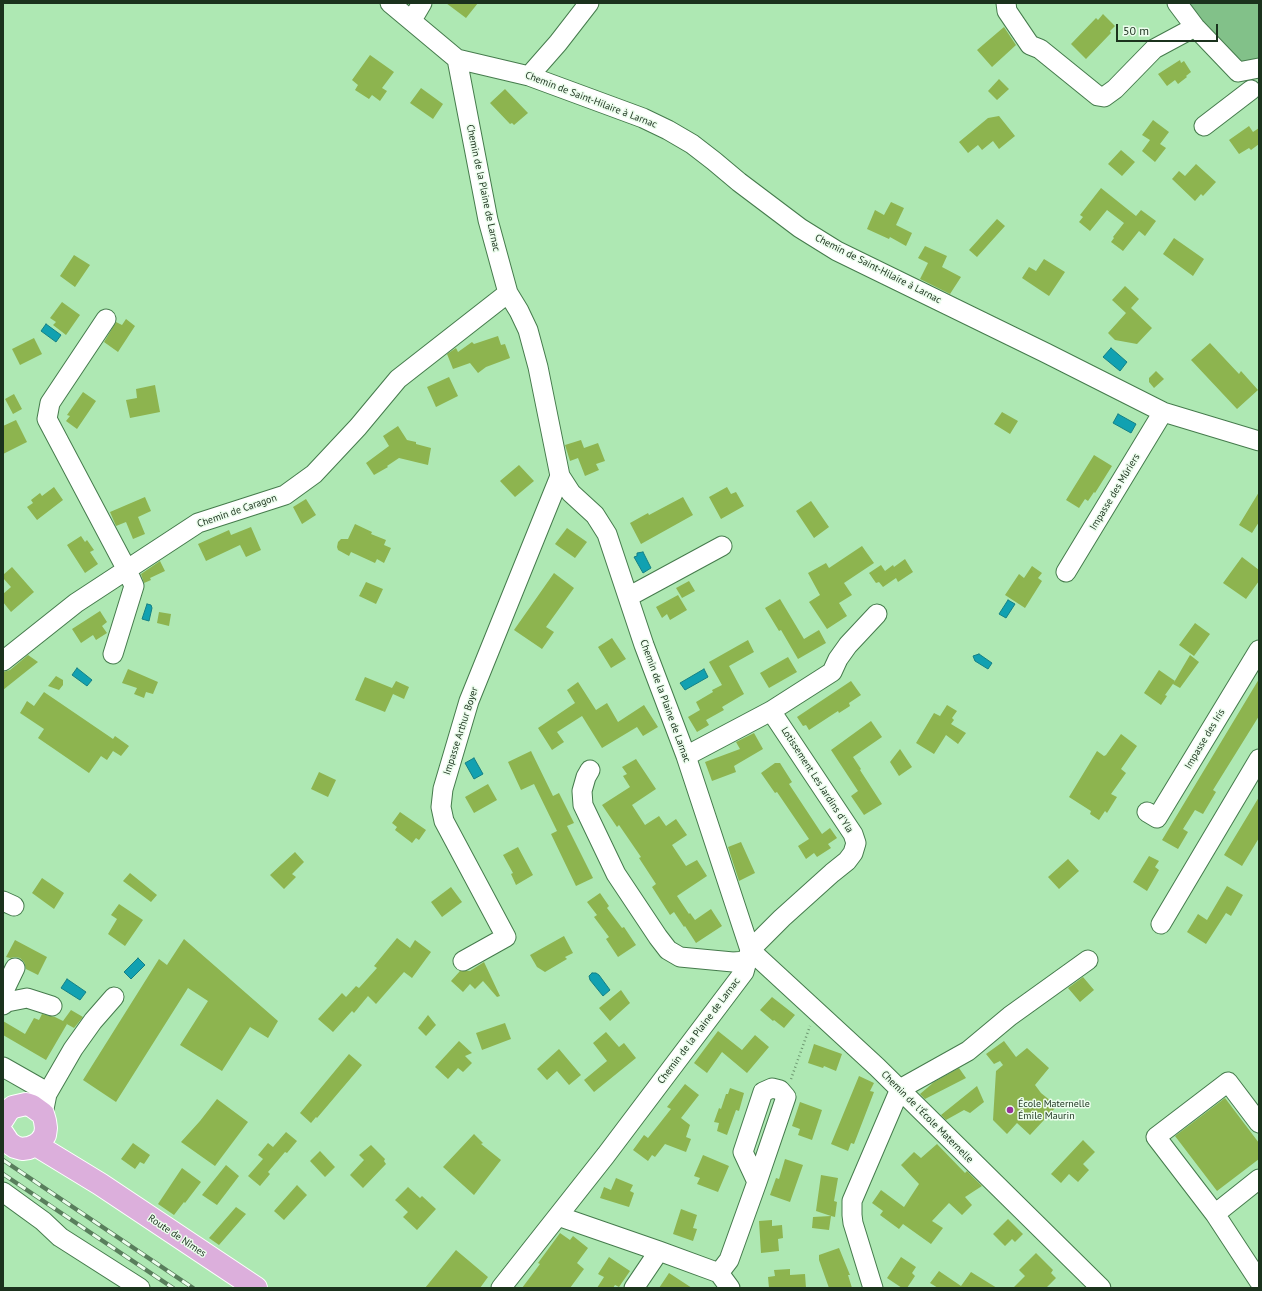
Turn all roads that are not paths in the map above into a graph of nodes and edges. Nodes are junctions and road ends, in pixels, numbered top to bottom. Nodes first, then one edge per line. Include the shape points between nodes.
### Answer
1 (390, 3) edge
2 (422, 3) edge
3 (589, 3) edge
4 (1006, 3) edge
5 (1177, 3) edge
6 (412, 20) junction
7 (1195, 28) junction
8 (457, 59) junction
9 (1258, 69) edge
10 (529, 76) junction
11 (1255, 95) edge
12 (1204, 126) dead end
13 (508, 293) junction
14 (106, 319) dead end
15 (1163, 412) junction
16 (1259, 441) edge
17 (560, 476) junction
18 (722, 546) dead end
19 (127, 570) junction
20 (1066, 572) dead end
21 (628, 597) junction
22 (877, 614) dead end
23 (1259, 650) edge
24 (113, 654) dead end
25 (3, 661) edge
26 (771, 711) junction
27 (686, 756) junction
28 (1259, 759) edge
29 (590, 770) dead end
30 (1147, 812) dead end
31 (1161, 924) dead end
32 (748, 956) junction
33 (1088, 960) dead end
34 (463, 961) dead end
35 (16, 968) dead end
36 (3, 993) edge
37 (114, 997) dead end
38 (3, 1005) edge
39 (52, 1006) dead end
40 (3, 1067) edge
41 (900, 1090) junction
42 (786, 1097) road end
43 (28, 1115) edge
44 (1259, 1123) edge
45 (3, 1134) edge
46 (1259, 1180) edge
47 (3, 1192) edge
48 (1215, 1214) junction
49 (558, 1216) junction
50 (659, 1251) junction
51 (719, 1273) junction
52 (1259, 1281) edge
53 (140, 1288) edge
54 (256, 1288) edge
55 (501, 1288) edge
56 (634, 1288) edge
57 (730, 1288) edge
58 (873, 1288) edge
59 (1101, 1288) edge

1 - 6 street, Chemin de Saint-Hilaire à Larnac
2 - 6 street
3 - 10 street
4 - 7 street via 1007,11 1030,45 1040,49 1098,96 1104,98 1154,49
5 - 7 street
6 - 8 street, Chemin de Saint-Hilaire à Larnac
7 - 9 street via 1238,72
8 - 10 street, Chemin de Saint-Hilaire à Larnac
8 - 13 street, Chemin de la Plaine de Larnac via 488,220
9 - 11 street
10 - 15 street, Chemin de Saint-Hilaire à Larnac via 656,123 692,144 794,223 831,247
11 - 12 street
13 - 17 street, Chemin de la Plaine de Larnac via 525,324 532,344
13 - 19 street, Chemin de Caragon via 398,379 319,469 285,495 198,523
14 - 19 street via 50,403 47,420
15 - 16 street, Chemin de Saint-Hilaire à Larnac
15 - 20 street, Impasse des Mûriers
17 - 21 street, Chemin de la Plaine de Larnac via 571,493 595,515 607,534
17 - 34 street, Impasse Arthur Boyer via 469,701 443,789 441,807 444,821 506,937
18 - 21 street
19 - 24 street via 134,586
19 - 25 street, Chemin de Caragon via 76,603
21 - 27 street, Chemin de la Plaine de Larnac
22 - 26 street via 848,645 832,672
23 - 30 street, Impasse des Iris via 1157,818
26 - 27 street
26 - 32 street, Lotissement Les Jardins d'Yla via 853,834 856,843 847,861 782,918
27 - 32 street, Chemin de la Plaine de Larnac
28 - 31 street via 1201,855 1195,882
29 - 32 street via 582,791 583,805 616,874 668,950 680,957 733,962
32 - 41 street, Chemin de l'École Maternelle via 816,1010
32 - 49 street, Chemin de la Plaine de Larnac via 744,972
33 - 41 street via 968,1050
35 - 36 street
37 - 43 street via 93,1021
38 - 39 street via 27,998
40 - 43 street via 40,1088
41 - 58 street via 852,1202 853,1223
41 - 59 street, Chemin de l'École Maternelle
42 - 51 street via 729,1260
43 - 45 main road via 30,1148 15,1147
43 - 54 main road, Route de Nîmes via 100,1184
44 - 48 street via 1228,1082 1156,1137
46 - 48 street
47 - 53 street via 43,1221 60,1237
48 - 52 street
49 - 50 street
49 - 55 street, Chemin de la Plaine de Larnac
50 - 51 street
50 - 56 street
51 - 57 street

